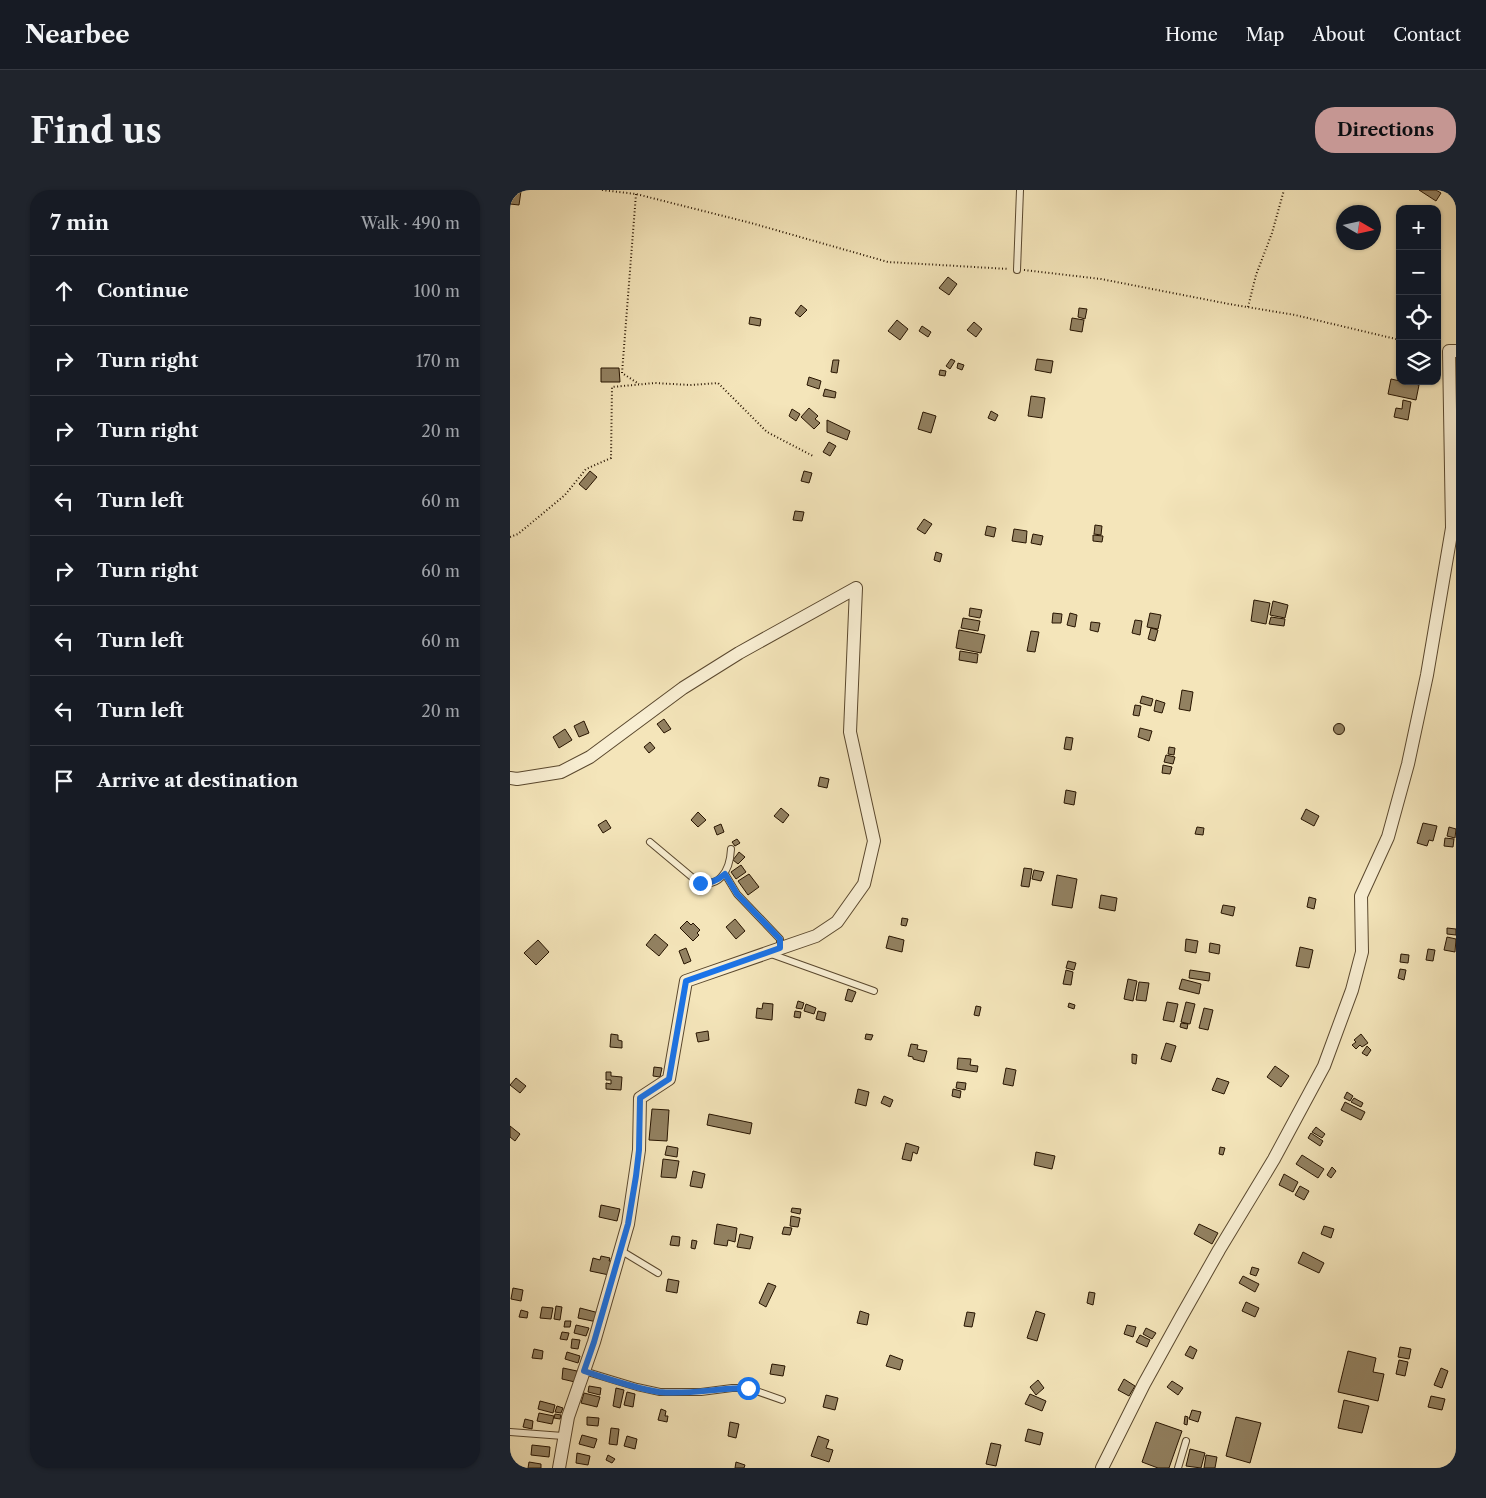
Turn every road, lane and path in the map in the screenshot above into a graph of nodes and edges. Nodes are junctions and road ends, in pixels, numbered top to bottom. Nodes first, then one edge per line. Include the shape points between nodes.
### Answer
1 (602, 190) edge
2 (1020, 190) edge
3 (1284, 190) edge
4 (636, 194) junction
5 (1017, 270) junction
6 (1248, 307) junction
7 (1396, 339) edge
8 (1456, 352) edge
9 (639, 384) junction
10 (813, 456) dead end
11 (510, 537) edge
12 (510, 778) edge
13 (650, 842) dead end
14 (731, 849) dead end
15 (725, 874) junction
16 (780, 948) junction
17 (767, 953) junction
18 (874, 991) dead end
19 (620, 1250) junction
20 (658, 1274) dead end
21 (584, 1371) junction
22 (782, 1400) dead end
23 (510, 1432) edge
24 (563, 1436) junction
25 (1186, 1441) dead end
26 (559, 1468) edge
27 (1102, 1468) edge
28 (1178, 1468) edge

1 - 4 path
2 - 5 lane
3 - 6 path
4 - 5 path via 888,262
4 - 9 path via 622,373
5 - 6 path via 1101,278
6 - 7 path
8 - 27 street via 1449,351 1452,528 1408,764 1388,837 1361,896 1362,952 1352,990 1324,1066 1274,1159 1176,1326
9 - 10 path via 718,384 767,432
9 - 11 path via 612,386 610,458 586,469 565,495
12 - 16 street via 561,772 590,756 683,688 856,588 850,732 874,841 864,884 837,922 816,936
13 - 15 lane via 700,883 710,883
14 - 15 lane
15 - 16 lane via 737,894 780,939
16 - 17 street
17 - 18 lane
17 - 19 street via 686,981 669,1079 640,1098 636,1176
19 - 20 lane
19 - 21 street
21 - 22 lane via 660,1392 748,1388
21 - 24 street
23 - 24 lane
24 - 26 street
25 - 28 lane

